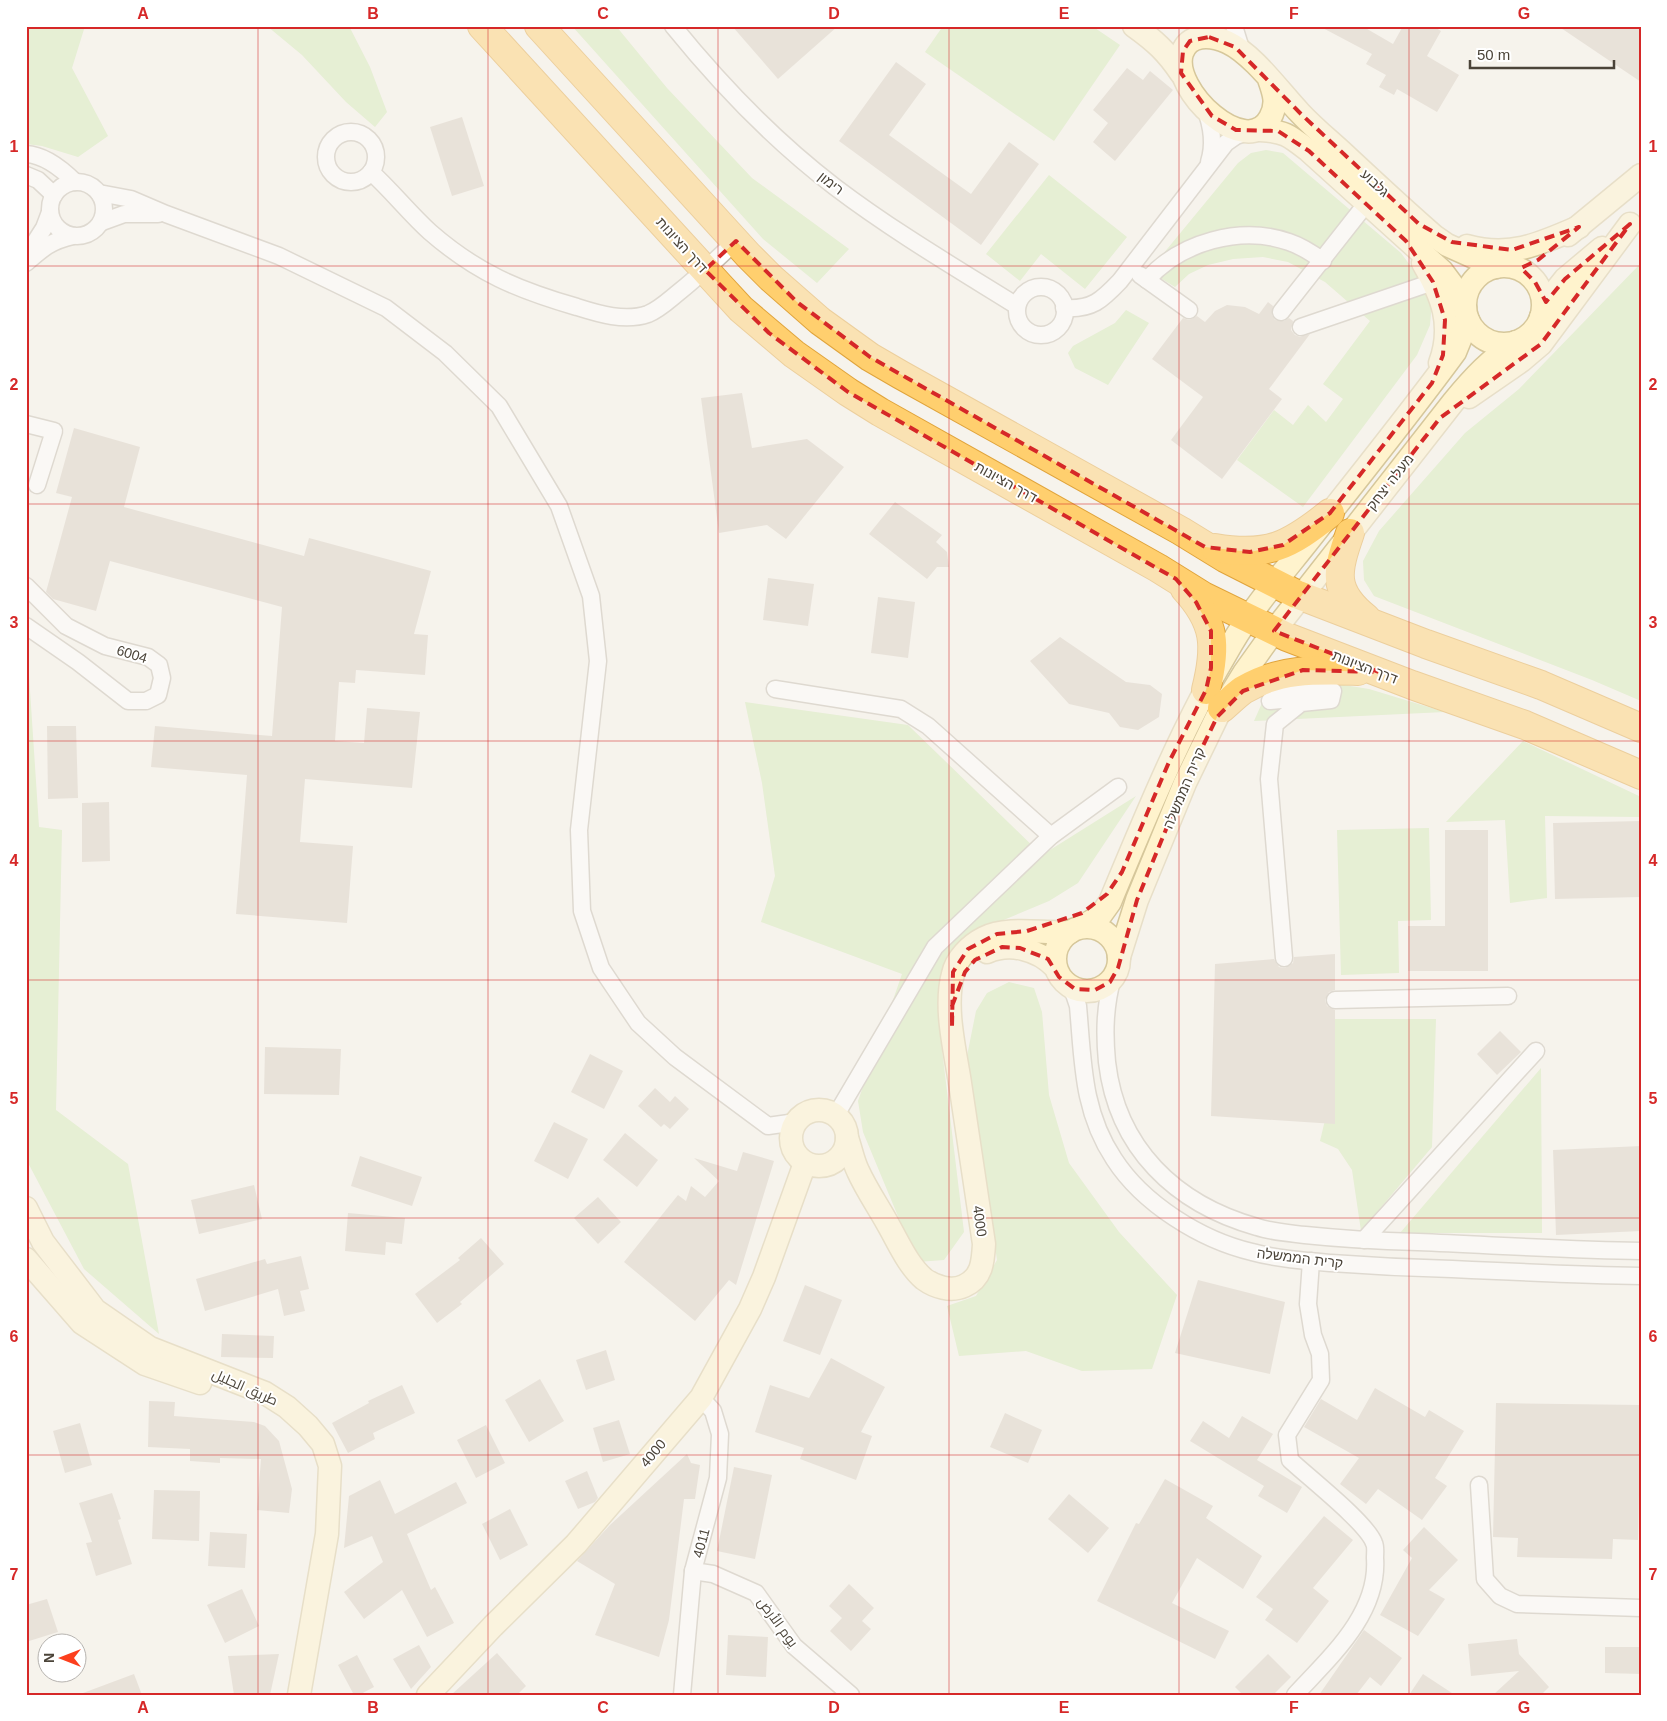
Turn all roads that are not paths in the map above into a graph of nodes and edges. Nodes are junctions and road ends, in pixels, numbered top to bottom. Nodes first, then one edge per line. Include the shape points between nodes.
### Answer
1 (482, 26) edge
2 (539, 26) edge
3 (673, 26) edge
4 (1134, 26) edge
5 (1234, 26) edge
6 (1195, 33) edge
7 (1242, 52) junction
8 (1182, 73) junction
9 (1269, 79) junction
10 (1205, 108) junction
11 (1255, 130) junction
12 (26, 154) edge
13 (1209, 164) junction
14 (371, 172) dead end
15 (26, 175) edge
16 (1641, 175) edge
17 (75, 182) junction
18 (99, 193) junction
19 (54, 195) junction
20 (1366, 204) junction
21 (50, 212) junction
22 (166, 214) junction
23 (1635, 220) edge
24 (102, 222) junction
25 (1579, 227) junction
26 (1426, 229) junction
27 (73, 236) junction
28 (736, 241) junction
29 (1406, 241) junction
30 (26, 257) edge
31 (1323, 260) junction
32 (26, 263) edge
33 (1130, 268) junction
34 (1506, 268) junction
35 (706, 270) junction
36 (1147, 280) junction
37 (1433, 282) junction
38 (1017, 306) junction
39 (1064, 308) junction
40 (1189, 310) dead end
41 (1281, 312) dead end
42 (1467, 314) junction
43 (1541, 317) junction
44 (1301, 327) dead end
45 (1516, 342) junction
46 (1432, 383) junction
47 (1440, 418) junction
48 (26, 424) edge
49 (37, 485) dead end
50 (1330, 513) junction
51 (1350, 533) junction
52 (1205, 547) junction
53 (1176, 579) junction
54 (1274, 584) junction
55 (26, 586) edge
56 (1301, 596) junction
57 (1248, 618) junction
58 (1373, 624) junction
59 (26, 626) edge
60 (1274, 631) junction
61 (1312, 670) junction
62 (1379, 672) junction
63 (775, 689) dead end
64 (1214, 699) junction
65 (1641, 728) edge
66 (1641, 775) edge
67 (1118, 787) dead end
68 (1051, 836) junction
69 (1122, 872) junction
70 (1076, 930) junction
71 (1028, 931) junction
72 (1284, 958) dead end
73 (1116, 966) junction
74 (1061, 976) junction
75 (1508, 996) dead end
76 (1335, 1000) dead end
77 (952, 1028) junction
78 (1536, 1052) dead end
79 (836, 1115) junction
80 (796, 1122) junction
81 (847, 1138) junction
82 (805, 1162) junction
83 (832, 1163) junction
84 (867, 1187) junction
85 (26, 1208) edge
86 (1364, 1240) junction
87 (1641, 1250) edge
88 (26, 1259) edge
89 (1311, 1261) junction
90 (1641, 1276) edge
91 (701, 1398) junction
92 (1479, 1485) dead end
93 (693, 1571) junction
94 (1641, 1608) edge
95 (286, 1695) edge
96 (299, 1695) edge
97 (428, 1695) edge
98 (682, 1695) edge
99 (850, 1695) edge
100 (1295, 1695) edge

1 - 35 highway, דרך הציונות
2 - 28 highway
3 - 38 street, רימון via 754,114 835,187 904,236
4 - 8 street via 1170,55
5 - 7 street
6 - 7 street via 1226,41
6 - 8 street via 1183,51 1180,61
7 - 9 street
8 - 10 street
9 - 11 street via 1276,102 1274,112 1268,123
9 - 26 street, גלבוע via 1301,114
10 - 11 street via 1223,124 1236,130
10 - 13 street via 1213,137
11 - 13 street via 1226,143
11 - 20 street, גלבוע via 1278,131 1290,136
12 - 17 street via 61,168
13 - 33 street
14 - 35 street via 428,230 490,275 545,298 606,316 647,314 661,307
15 - 19 street via 38,180
16 - 25 street
17 - 18 street via 91,185
17 - 19 street via 60,188
18 - 22 street via 131,199
18 - 24 street via 104,205
19 - 21 street
20 - 29 street, גלבוע
20 - 31 street
21 - 27 street via 58,228
21 - 30 street
22 - 24 street via 124,214
22 - 80 street via 279,256 386,308 445,353 499,406 560,506 591,596 598,661 579,830 579,856 582,911 601,968 638,1023 674,1057 768,1126
23 - 43 street via 1565,279
23 - 47 street via 1540,344
24 - 27 street via 90,234
25 - 26 street via 1534,246 1512,250 1476,248 1452,242
25 - 34 street via 1538,260
26 - 34 street, גלבוע via 1447,245
27 - 32 street via 56,240
28 - 35 street
28 - 52 highway via 797,302 870,357
29 - 37 street
29 - 42 street, גלבוע via 1442,271 1457,291
31 - 36 street via 1287,241 1266,237 1222,238 1178,254
31 - 41 street
33 - 36 street
33 - 39 street via 1094,304 1077,309
34 - 42 street via 1486,270 1477,277 1468,291
34 - 43 street via 1526,274 1535,282 1541,293
35 - 53 highway, דרך הציונות via 769,333 848,392
36 - 40 street
37 - 44 street
37 - 46 street via 1443,305 1446,337
38 - 39 street via 1026,293 1041,288 1059,296
38 - 39 street via 1019,322 1035,335 1051,333 1061,324
42 - 45 street via 1474,330 1488,340 1504,344
42 - 46 street, מעלה יצחק via 1455,352
43 - 45 street via 1527,337
45 - 47 street, מעלה יצחק via 1480,370
46 - 50 street, מעלה יצחק
47 - 51 street, מעלה יצחק
48 - 49 street via 54,432
50 - 52 highway via 1304,534 1268,550 1250,552
50 - 54 street, מעלה יצחק
51 - 56 street, מעלה יצחק
51 - 58 highway via 1341,561 1342,591
52 - 54 highway
53 - 57 highway, דרך הציונות
53 - 64 highway via 1196,602 1211,631
54 - 56 highway
54 - 57 street, מעלה יצחק
55 - 59 street, 6004 via 66,626 105,646 148,657 159,665 162,678 158,695 146,701 128,701
56 - 58 highway
56 - 60 street, מעלה יצחק
57 - 60 highway, דרך הציונות
57 - 64 street, קרית הממשלה via 1232,643
58 - 65 highway via 1540,685
60 - 62 highway, דרך הציונות
60 - 64 street, קרית הממשלה
61 - 62 highway
61 - 64 highway via 1284,674
61 - 72 street via 1270,701 1281,700 1305,686 1333,691 1331,700 1301,703 1275,724 1270,780
62 - 66 highway, דרך הציונות via 1525,725
63 - 68 street via 901,709 928,726
64 - 69 street, קרית הממשלה via 1169,762
64 - 73 street, קרית הממשלה via 1206,737 1137,900
67 - 68 street
68 - 79 street via 935,947
69 - 70 street, קרית הממשלה via 1110,902 1100,916
69 - 71 street via 1107,894 1082,913
70 - 71 street, 4000
70 - 73 street via 1094,927 1104,932 1116,945
70 - 74 street, קרית הממשלה via 1059,942 1055,956
71 - 77 street, 4000 via 984,938 960,959 953,972 950,990
73 - 74 street via 1106,985 1095,990 1075,989
73 - 86 street, קרית הממשלה via 1105,1019 1109,1078 1124,1124 1154,1167 1190,1197 1237,1221 1283,1232
74 - 77 street, 4000 via 1048,959 1020,948 1002,947 988,951 975,960 957,988 952,1006
74 - 89 street, קרית הממשלה via 1078,1006 1084,1082 1101,1135 1114,1160 1151,1200 1204,1234 1252,1252
75 - 76 street
77 - 84 street, 4000 via 984,1244 979,1274 962,1287 935,1286 924,1279 911,1265
78 - 86 street
79 - 80 street via 819,1110 809,1112
79 - 81 street, 4000 via 843,1122
80 - 82 street via 792,1148
81 - 83 street via 846,1148
81 - 84 street, 4000
82 - 83 street, 4000 via 817,1167
82 - 91 street, 4000 via 750,1309
83 - 84 street, 4000 via 855,1174
85 - 96 street, طريق الجليل via 43,1242 95,1310 150,1348 266,1393 286,1406 323,1444 330,1466 327,1534
86 - 87 street, קרית הממשלה
88 - 95 street, طريق الجليل via 82,1324 145,1364 259,1402 302,1434 314,1450 318,1470 314,1530
89 - 90 street, קרית הממשלה via 1362,1266
89 - 100 street via 1308,1304 1320,1354 1322,1380 1287,1435 1290,1460 1360,1522 1374,1543 1376,1572 1369,1602 1342,1644
91 - 93 street, 4011 via 713,1411 720,1434 718,1478
91 - 97 street, 4000 via 576,1544
92 - 94 street via 1485,1579 1500,1596 1517,1604
93 - 98 street, 4011
93 - 99 street, يوم الأرض via 713,1574 756,1592 794,1646

